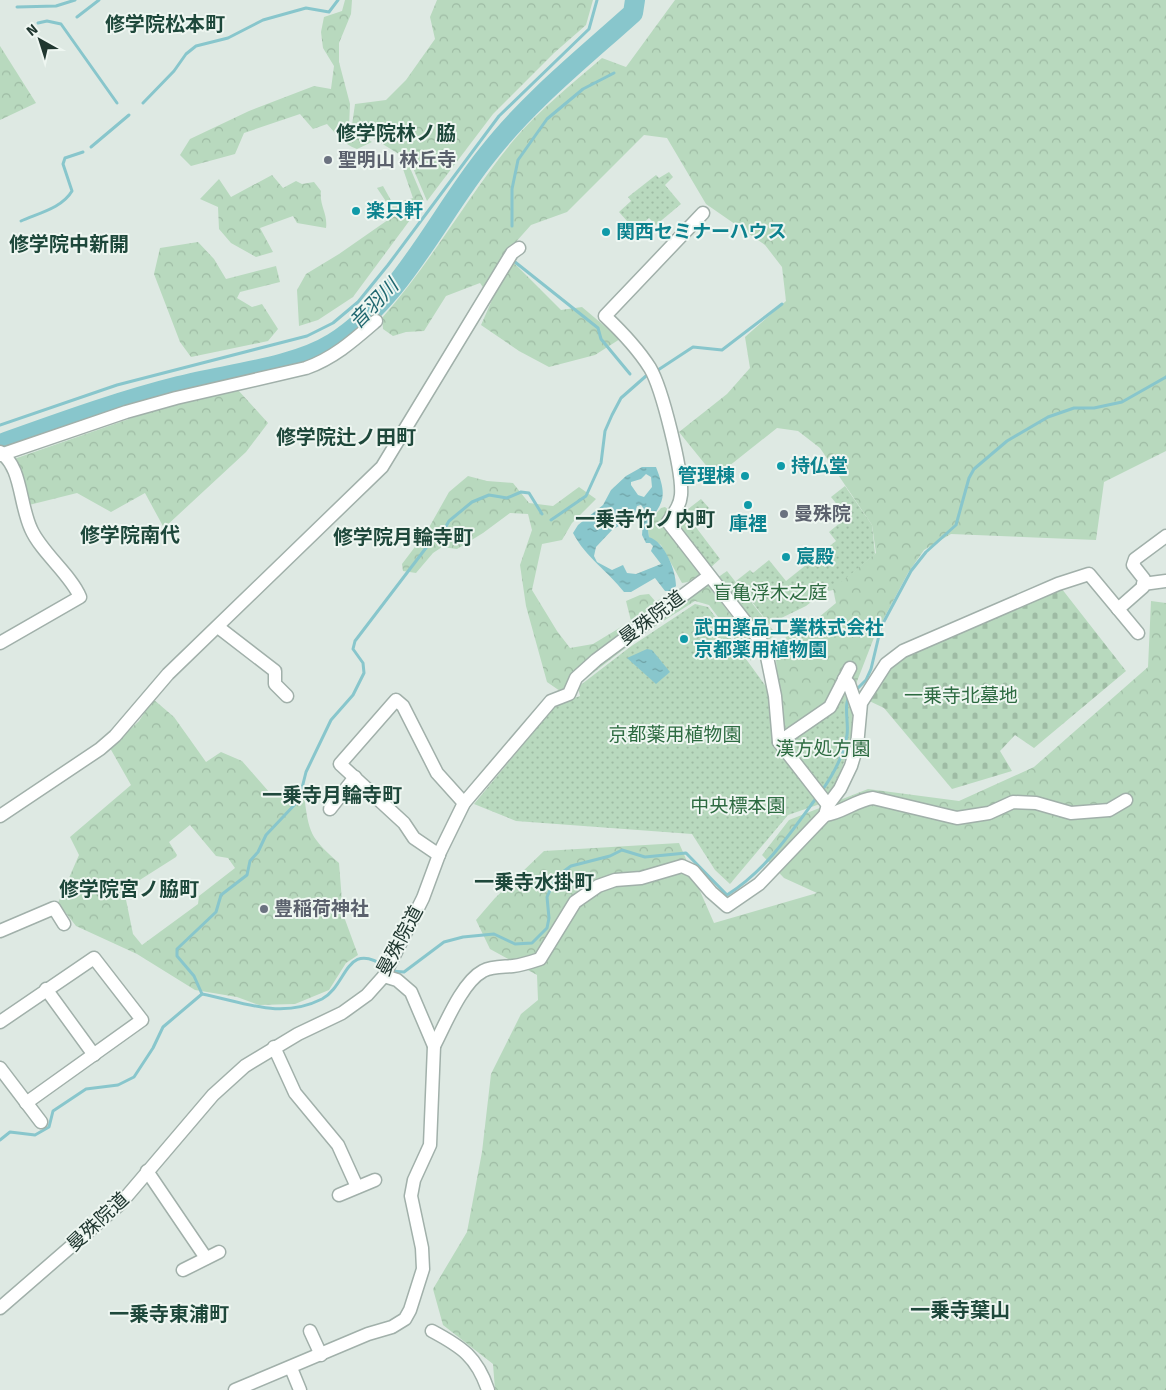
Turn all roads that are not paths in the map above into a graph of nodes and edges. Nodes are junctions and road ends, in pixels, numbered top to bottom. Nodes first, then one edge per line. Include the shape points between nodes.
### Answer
1 (703, 213) dead end
2 (519, 248) dead end
3 (376, 321) dead end
4 (1, 454) edge
5 (1166, 536) edge
6 (709, 576) junction
7 (1166, 582) edge
8 (1143, 584) junction
9 (1118, 609) junction
10 (218, 627) junction
11 (1138, 633) dead end
12 (0, 643) edge
13 (287, 696) dead end
14 (859, 712) junction
15 (779, 742) junction
16 (355, 777) junction
17 (1126, 800) dead end
18 (464, 803) junction
19 (330, 809) dead end
20 (827, 810) junction
21 (0, 816) edge
22 (439, 855) junction
23 (64, 924) dead end
24 (0, 931) edge
25 (385, 975) junction
26 (46, 989) junction
27 (0, 1022) edge
28 (434, 1046) junction
29 (274, 1048) junction
30 (94, 1055) junction
31 (0, 1068) edge
32 (26, 1103) junction
33 (41, 1122) dead end
34 (147, 1172) junction
35 (375, 1180) dead end
36 (357, 1187) junction
37 (339, 1195) dead end
38 (219, 1252) dead end
39 (206, 1258) junction
40 (183, 1270) dead end
41 (0, 1308) edge
42 (310, 1331) dead end
43 (432, 1331) dead end
44 (321, 1355) junction
45 (291, 1368) junction
46 (235, 1390) edge
47 (300, 1390) edge
48 (488, 1390) edge

1 - 6 street via 605,316 652,371 678,458 682,494 679,507 668,522
2 - 10 street via 512,253 382,467
3 - 4 street via 343,349 306,368 126,412
4 - 12 street via 10,460 16,471 31,530 80,597
5 - 8 street via 1135,559 1133,564 1144,579
6 - 15 street via 765,647 775,696
6 - 18 street, 曼殊院道 via 596,660 576,678 568,694 551,701
7 - 8 street
8 - 9 street
9 - 11 street
9 - 14 street via 1089,574 1058,584 902,650 870,685
10 - 13 street via 275,671 275,684
10 - 21 street via 168,674 107,743
14 - 15 street via 848,677 830,707
14 - 20 street via 857,746 851,766
15 - 20 street
16 - 18 street via 340,764 396,700 403,706 437,772
16 - 19 street
16 - 22 street via 404,823 414,838
17 - 20 street via 1109,810 1071,813 1036,803 1013,802 990,813 957,818 873,798 833,814
18 - 22 street, 曼殊院道
20 - 28 street via 759,884 727,906 693,871 682,866 598,886 575,902 540,960 496,967 475,977 466,986
22 - 25 street, 曼殊院道 via 423,898
23 - 24 street via 54,908
25 - 28 street via 411,992
25 - 29 street, 曼殊院道 via 367,995 342,1013
26 - 27 street
26 - 30 street
26 - 30 street via 94,958 142,1020
28 - 44 street via 430,1145 410,1196 422,1248 423,1269 410,1310 405,1319 392,1327
29 - 34 street, 曼殊院道 via 245,1066 213,1095
29 - 36 street via 295,1093 338,1145
30 - 32 street
31 - 32 street
32 - 33 street
34 - 39 street
34 - 41 street, 曼殊院道 via 119,1205
35 - 36 street
36 - 37 street
38 - 39 street
39 - 40 street
42 - 44 street
43 - 48 street via 460,1346 482,1373
44 - 45 street
45 - 46 street
45 - 47 street

